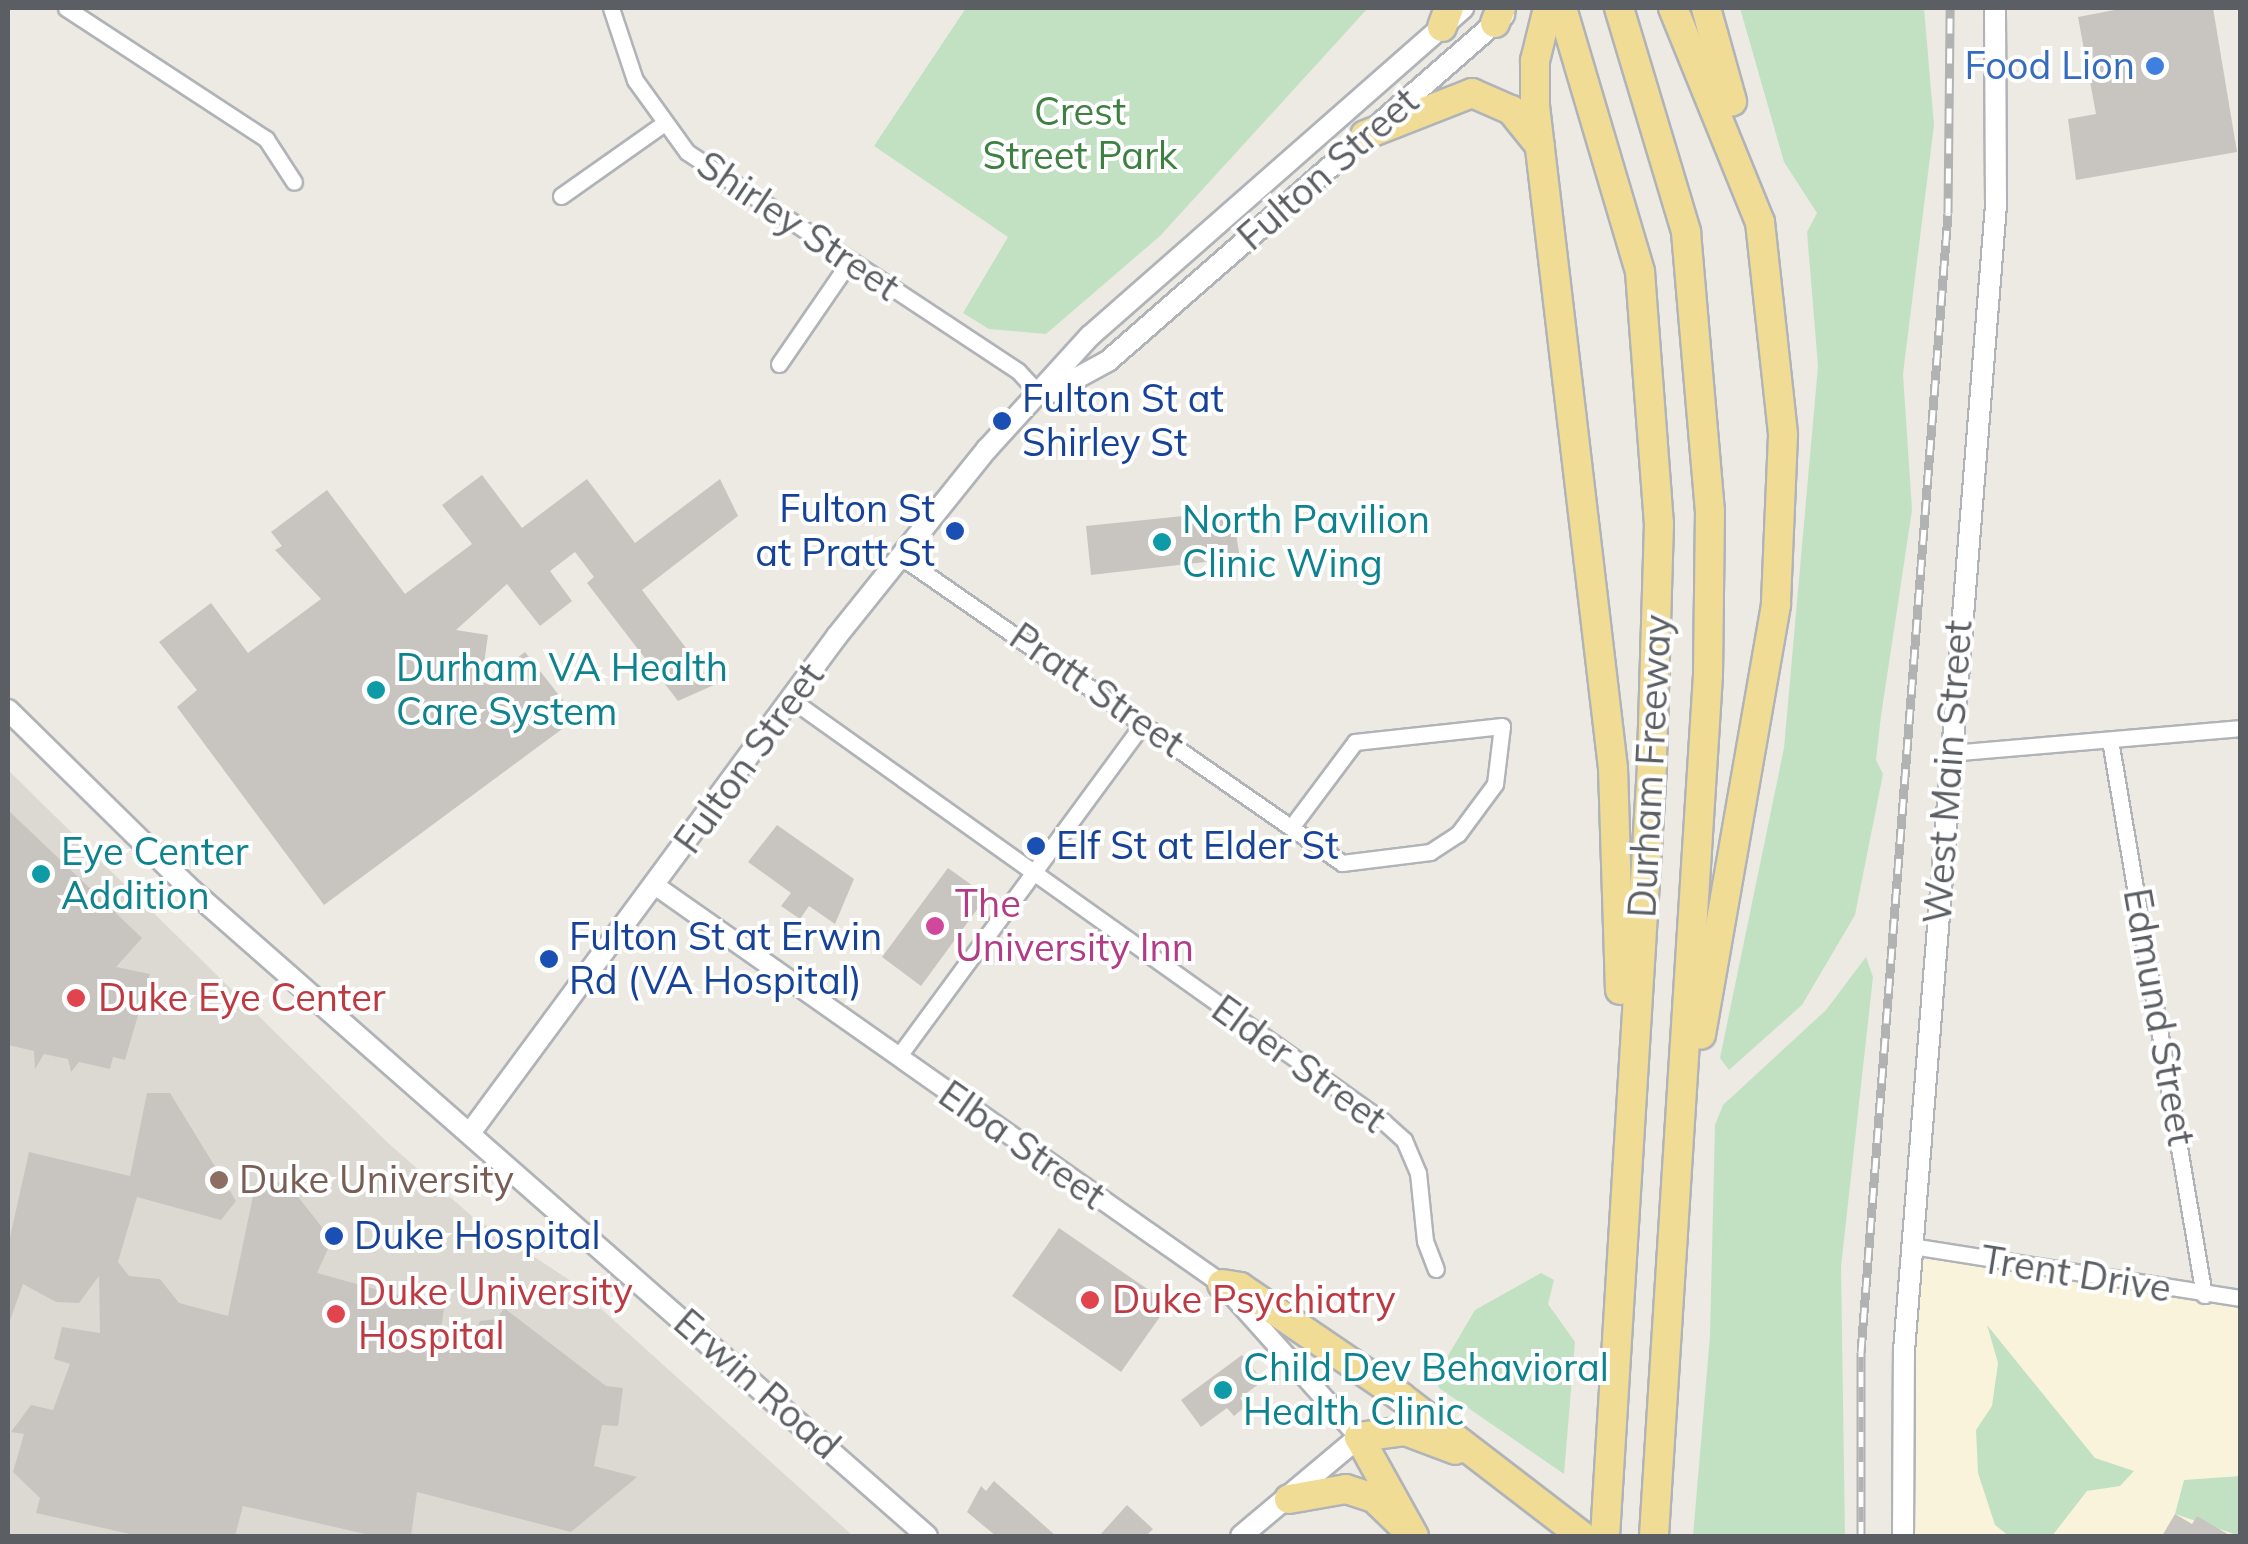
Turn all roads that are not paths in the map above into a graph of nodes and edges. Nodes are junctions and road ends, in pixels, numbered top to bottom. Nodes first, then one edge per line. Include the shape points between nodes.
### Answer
1 (66, 8) edge
2 (611, 8) edge
3 (1464, 8) edge
4 (1548, 8) edge
5 (1562, 8) edge
6 (1672, 8) edge
7 (1706, 8) edge
8 (1995, 8) edge
9 (1503, 13) edge
10 (1621, 13) edge
11 (1445, 17) edge
12 (664, 124) junction
13 (1364, 135) junction
14 (1541, 147) junction
15 (1745, 171) junction
16 (294, 182) dead end
17 (561, 196) dead end
18 (849, 262) junction
19 (779, 364) dead end
20 (1042, 397) junction
21 (900, 556) junction
22 (792, 700) junction
23 (8, 710) edge
24 (1143, 723) junction
25 (2240, 728) edge
26 (2110, 740) junction
27 (1950, 753) junction
28 (1294, 825) junction
29 (1033, 876) junction
30 (656, 886) junction
31 (898, 1057) junction
32 (1630, 1121) junction
33 (470, 1133) junction
34 (1676, 1157) junction
35 (1912, 1246) junction
36 (1436, 1269) dead end
37 (1222, 1284) junction
38 (2204, 1295) junction
39 (2240, 1298) edge
40 (1359, 1436) junction
41 (1480, 1460) junction
42 (1289, 1499) junction
43 (927, 1536) edge
44 (1241, 1536) edge
45 (1413, 1536) edge
46 (1582, 1536) edge
47 (1605, 1536) edge
48 (1654, 1536) edge
49 (1903, 1536) edge

1 - 16 street via 266,139
2 - 12 street, Shirley Street via 624,58
3 - 11 main road, Fulton Street
4 - 14 highway via 1535,61
5 - 32 highway, Durham Freeway via 1640,272 1654,398 1658,619
6 - 15 highway
7 - 15 highway
8 - 27 main road, West Main Street via 1996,204
9 - 13 main road, Fulton Street
10 - 34 highway, Durham Freeway via 1686,232 1708,460 1708,675
11 - 20 main road, Fulton Street via 1090,336
12 - 17 street
12 - 18 street, Shirley Street via 719,177
13 - 14 highway via 1472,94 1511,110
13 - 20 main road, Fulton Street via 1108,361
14 - 32 highway via 1612,768 1619,1043
15 - 34 highway via 1778,356 1782,539 1689,1117
18 - 19 street
18 - 20 street, Shirley Street via 1018,370
20 - 21 main road, Fulton Street via 987,450
21 - 22 main road, Fulton Street
21 - 24 street, Pratt Street
22 - 29 street, Elder Street
22 - 30 main road, Fulton Street
23 - 33 main road, Erwin Road via 176,876
24 - 28 street, Pratt Street
24 - 29 street
25 - 26 street
26 - 27 street
26 - 38 street, Edmund Street
27 - 35 main road, West Main Street
28 - 28 street, Pratt Street via 1356,742 1502,726 1495,784 1458,834 1430,852 1342,863
29 - 31 street
29 - 36 street, Elder Street via 1404,1140 1418,1173 1425,1241
30 - 31 street, Elba Street
30 - 33 main road, Fulton Street
31 - 37 street, Elba Street
32 - 47 highway, Durham Freeway
33 - 43 main road, Erwin Road
34 - 48 highway, Durham Freeway
35 - 38 street, Trent Drive
35 - 49 main road, West Main Street
37 - 40 street, Elba Street
37 - 41 highway via 1240,1287 1308,1332
38 - 39 street, Trent Drive
40 - 41 highway via 1404,1432
40 - 42 main road
40 - 45 highway
41 - 46 highway
42 - 44 main road
42 - 45 highway via 1346,1489 1374,1498

